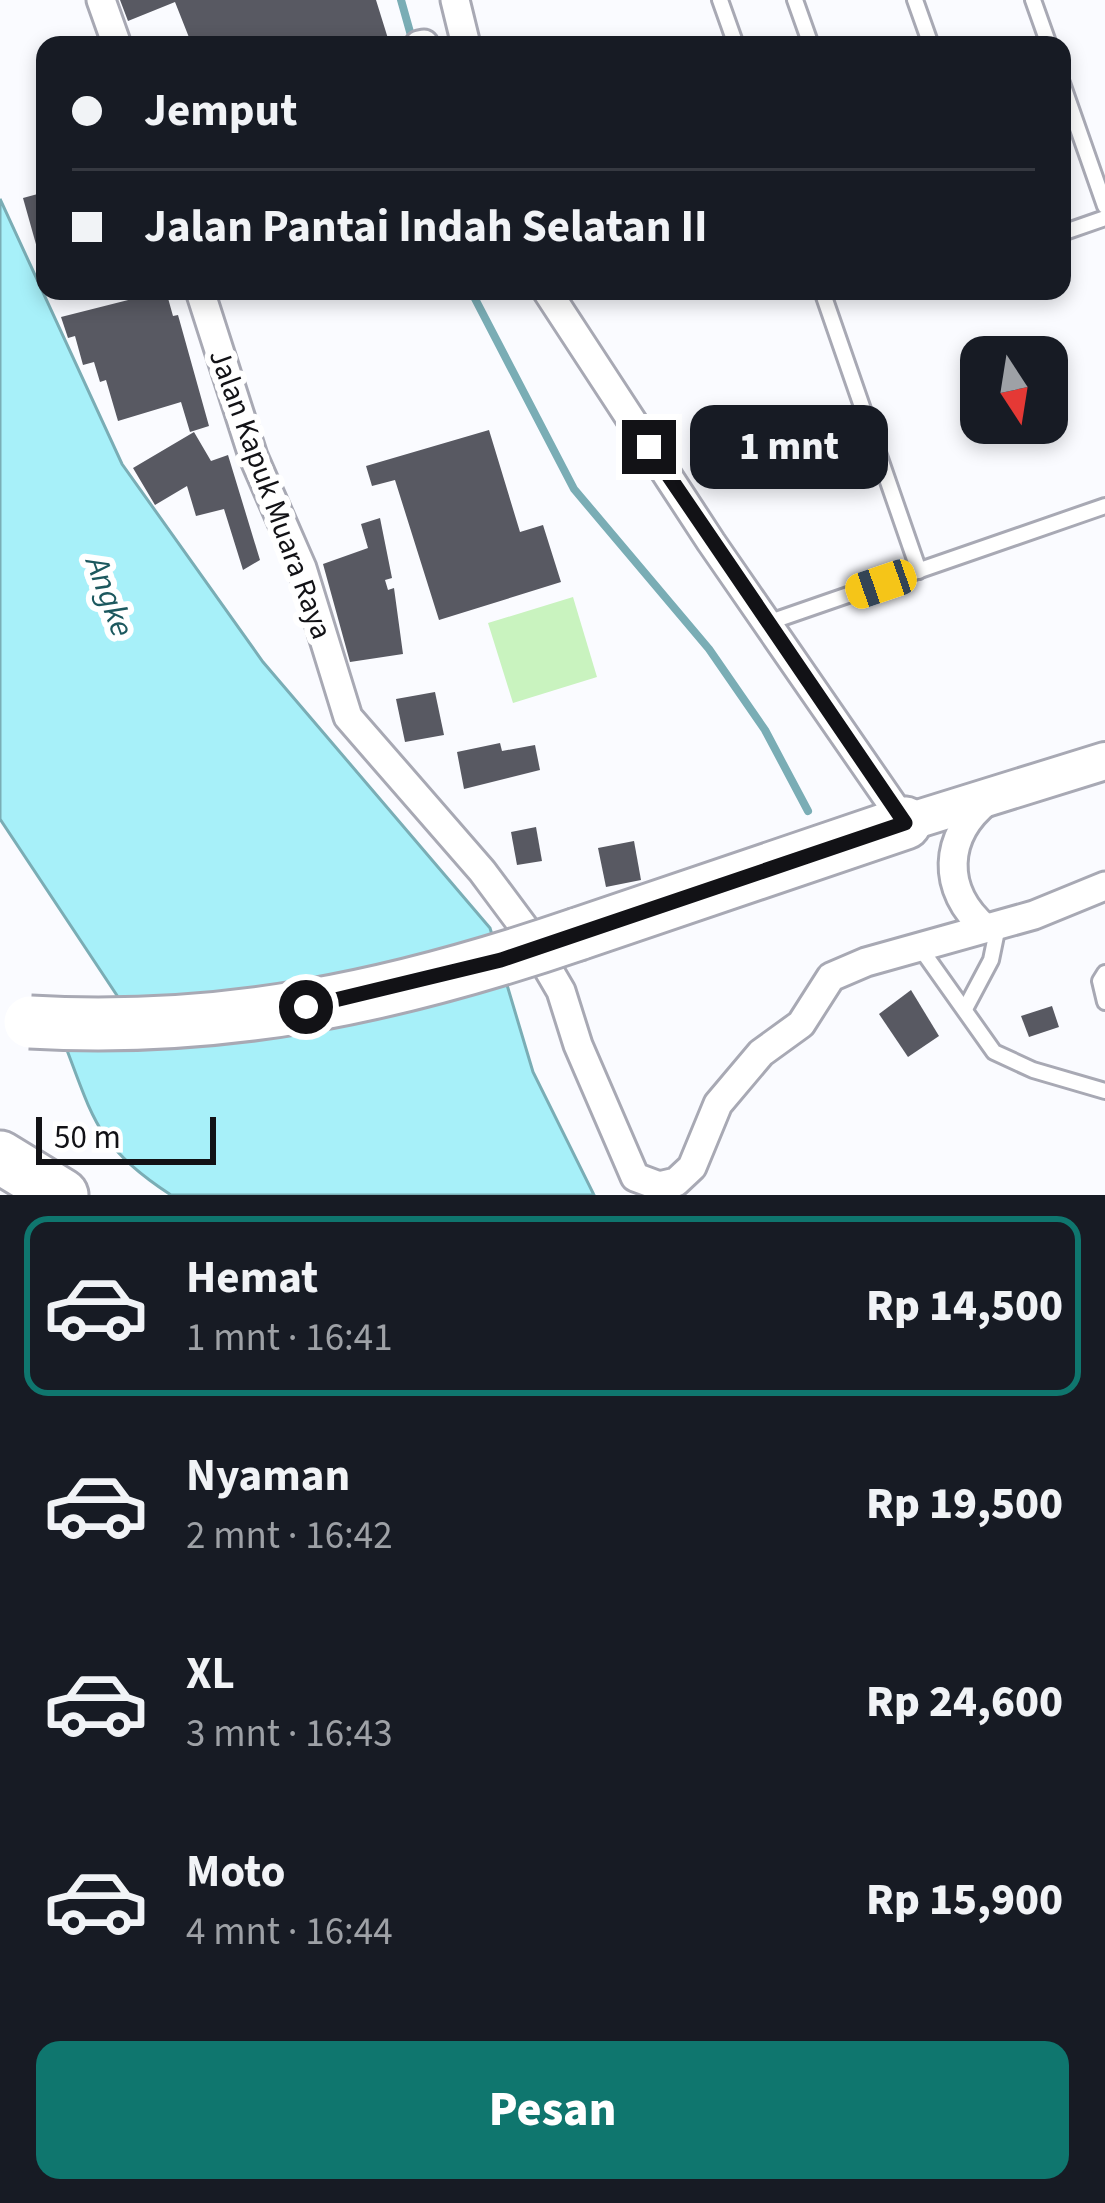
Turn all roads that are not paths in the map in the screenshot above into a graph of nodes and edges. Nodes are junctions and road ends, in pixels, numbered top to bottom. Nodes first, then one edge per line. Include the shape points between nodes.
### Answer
1 (101, 0) edge
2 (455, 0) edge
3 (720, 0) edge
4 (795, 0) edge
5 (915, 0) edge
6 (1033, 0) edge
7 (114, 36) edge
8 (464, 36) edge
9 (733, 36) edge
10 (808, 36) edge
11 (928, 36) edge
12 (1045, 36) edge
13 (1071, 109) edge
14 (1105, 206) edge
15 (1105, 218) edge
16 (1071, 229) edge
17 (203, 300) edge
18 (553, 300) edge
19 (825, 300) edge
20 (1105, 506) edge
21 (919, 571) junction
22 (767, 623) junction
23 (1105, 761) edge
24 (988, 800) junction
25 (899, 813) junction
26 (1105, 886) edge
27 (992, 927) junction
28 (921, 949) junction
29 (1105, 973) edge
30 (1105, 1002) edge
31 (965, 1009) junction
32 (15, 1019) edge
33 (1105, 1091) edge
34 (0, 1157) edge
35 (62, 1195) edge

1 - 7 street
2 - 8 street
3 - 9 lane
4 - 10 lane
5 - 11 lane
6 - 12 lane
13 - 14 lane
15 - 16 lane
17 - 28 street, Jalan Kapuk Muara Raya via 342,697 361,735 523,926 561,991 635,1177 659,1186 692,1167 718,1104 761,1054 801,1024 832,977
18 - 22 street
19 - 21 lane
20 - 21 lane
21 - 22 lane
22 - 25 street
23 - 24 street
24 - 25 street
24 - 27 street via 962,827 952,863 960,900
25 - 32 highway, bridge via 578,934 419,982 265,1015 121,1027
26 - 27 street
27 - 28 street
27 - 31 lane via 992,960
28 - 31 lane
29 - 30 lane
31 - 33 lane via 994,1052
34 - 35 highway

